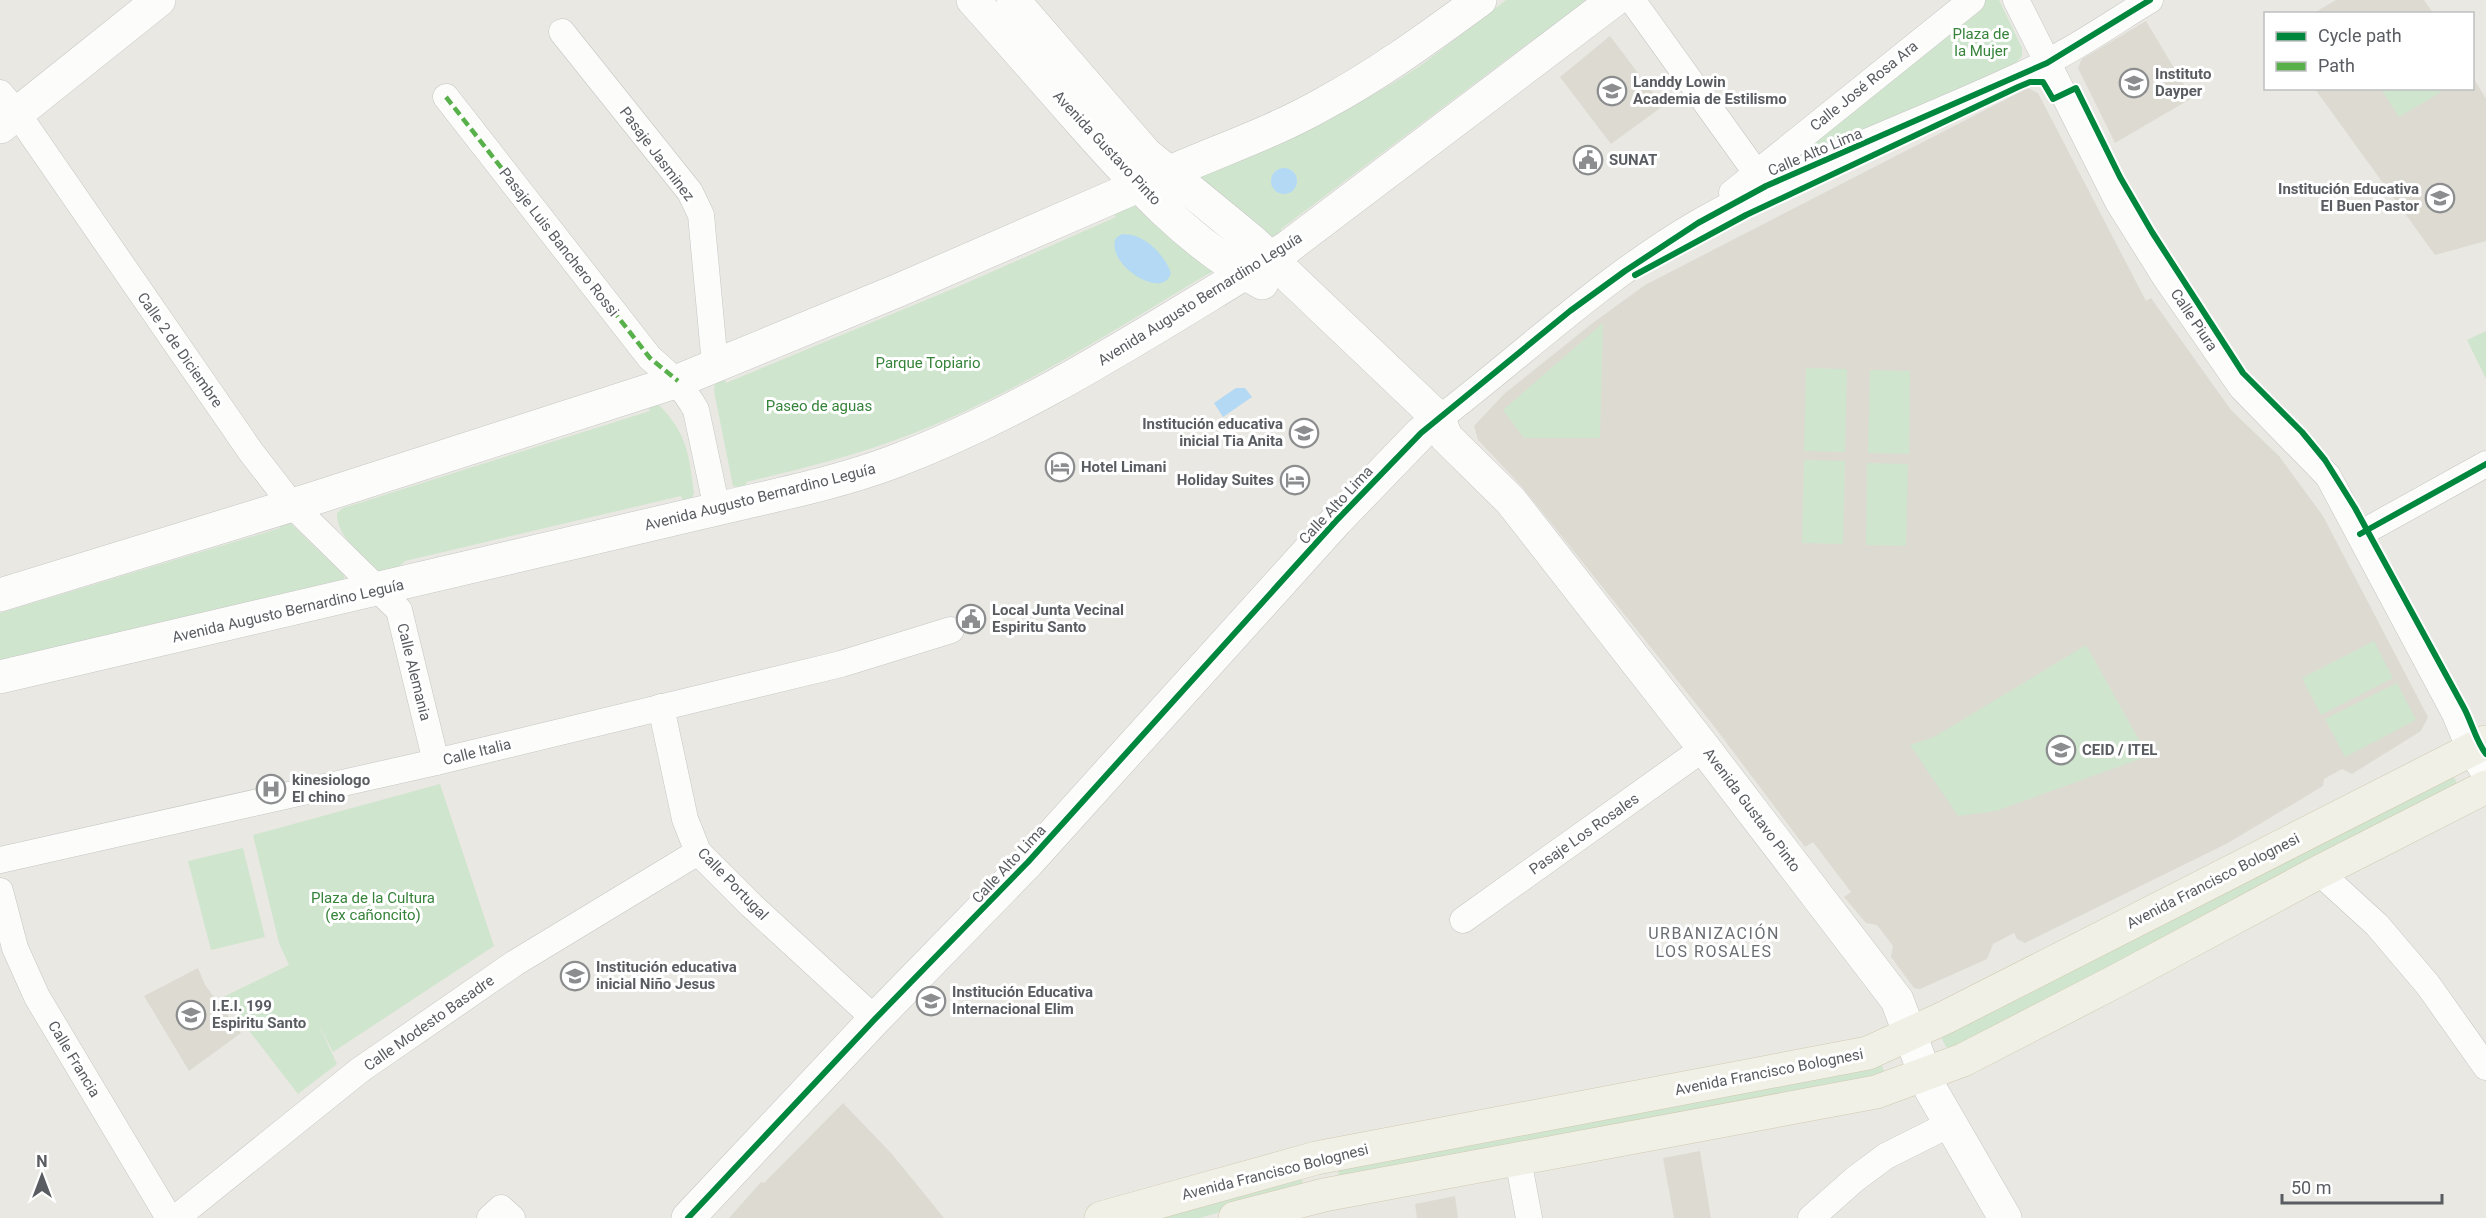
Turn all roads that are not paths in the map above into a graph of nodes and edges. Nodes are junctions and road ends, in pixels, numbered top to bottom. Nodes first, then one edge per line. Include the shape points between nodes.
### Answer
1 (159, 0) edge
2 (974, 0) edge
3 (1013, 0) edge
4 (1480, 0) edge
5 (1614, 0) edge
6 (1632, 0) edge
7 (1971, 0) edge
8 (2016, 0) edge
9 (2150, 0) edge
10 (562, 32) dead end
11 (2047, 63) junction
12 (446, 97) dead end
13 (6, 111) edge
14 (1168, 173) junction
15 (1761, 179) junction
16 (1138, 185) junction
17 (1257, 266) junction
18 (715, 365) junction
19 (678, 381) junction
20 (1435, 430) junction
21 (2486, 464) edge
22 (292, 505) junction
23 (717, 509) junction
24 (2360, 534) junction
25 (380, 590) junction
26 (0, 595) edge
27 (951, 630) dead end
28 (0, 677) edge
29 (661, 707) junction
30 (1704, 748) junction
31 (2481, 756) edge
32 (436, 762) junction
33 (2486, 787) edge
34 (698, 852) junction
35 (0, 860) edge
36 (2319, 872) junction
37 (0, 891) edge
38 (1463, 921) dead end
39 (875, 1019) junction
40 (1910, 1034) junction
41 (2486, 1067) edge
42 (1925, 1074) junction
43 (1950, 1124) junction
44 (1317, 1158) junction
45 (1518, 1159) junction
46 (1324, 1195) junction
47 (169, 1218) edge
48 (176, 1218) edge
49 (688, 1218) edge
50 (1101, 1218) edge
51 (1235, 1218) edge
52 (1529, 1218) edge
53 (1810, 1218) edge
54 (2005, 1218) edge

1 - 13 main road
2 - 16 main road, Avenida Gustavo Pinto
3 - 14 main road, Avenida Gustavo Pinto via 1146,154
4 - 14 main road via 1391,65 1322,105
5 - 17 main road, Avenida Augusto Bernardino Leguía via 1288,247
6 - 15 street
7 - 15 street, Calle José Rosa Ara
8 - 11 street, Calle Piura
9 - 11 street, Calle Alto Lima
10 - 18 street, Pasaje Jasminez via 690,192 701,215
11 - 15 street, Calle Alto Lima
11 - 24 street, Calle Piura via 2118,202 2165,277 2242,388 2328,476
12 - 19 street, Pasaje Luis Banchero Rossi via 650,358
13 - 22 street, Calle 2 de Diciembre
14 - 16 main road
14 - 17 main road, Avenida Gustavo Pinto via 1191,189
15 - 20 street, Calle Alto Lima via 1570,311
16 - 17 main road, Avenida Gustavo Pinto via 1223,259
16 - 18 main road via 899,290
17 - 20 main road, Avenida Gustavo Pinto
17 - 23 main road, Avenida Augusto Bernardino Leguía via 1061,384 974,429 892,463
18 - 19 main road
19 - 22 main road
19 - 23 street, Pasaje Luis Banchero Rossi via 696,410
20 - 30 main road, Avenida Gustavo Pinto via 1511,501
20 - 39 main road, Calle Alto Lima via 1336,521 1028,862
21 - 24 street
22 - 25 street, Calle 2 de Diciembre
22 - 26 main road
23 - 25 main road, Avenida Augusto Bernardino Leguía
24 - 31 street, Calle Piura
25 - 28 main road, Avenida Augusto Bernardino Leguía
25 - 32 street, Calle Alemania via 399,610
27 - 29 street, Calle Italia via 841,664
29 - 32 street, Calle Italia
29 - 34 street, Calle Portugal via 685,819
30 - 38 street, Pasaje Los Rosales
30 - 40 main road, Avenida Gustavo Pinto via 1897,1000
31 - 40 main road, Avenida Francisco Bolognesi
32 - 35 street, Calle Italia
33 - 36 main road
34 - 39 street, Calle Portugal
34 - 48 street, Calle Modesto Basadre via 515,963 360,1070
36 - 41 street via 2377,925 2428,985
36 - 42 main road via 1963,1060
37 - 47 street, Calle Francia via 15,948 37,997
39 - 49 main road, Calle Alto Lima
40 - 42 main road, Avenida Gustavo Pinto
40 - 44 main road, Avenida Francisco Bolognesi via 1868,1053
42 - 43 main road, Avenida Gustavo Pinto
42 - 45 main road via 1876,1092
43 - 53 street via 1886,1156
43 - 54 main road, Avenida Gustavo Pinto
44 - 46 main road
44 - 50 main road, Avenida Francisco Bolognesi
45 - 46 main road
45 - 52 street
46 - 51 main road

